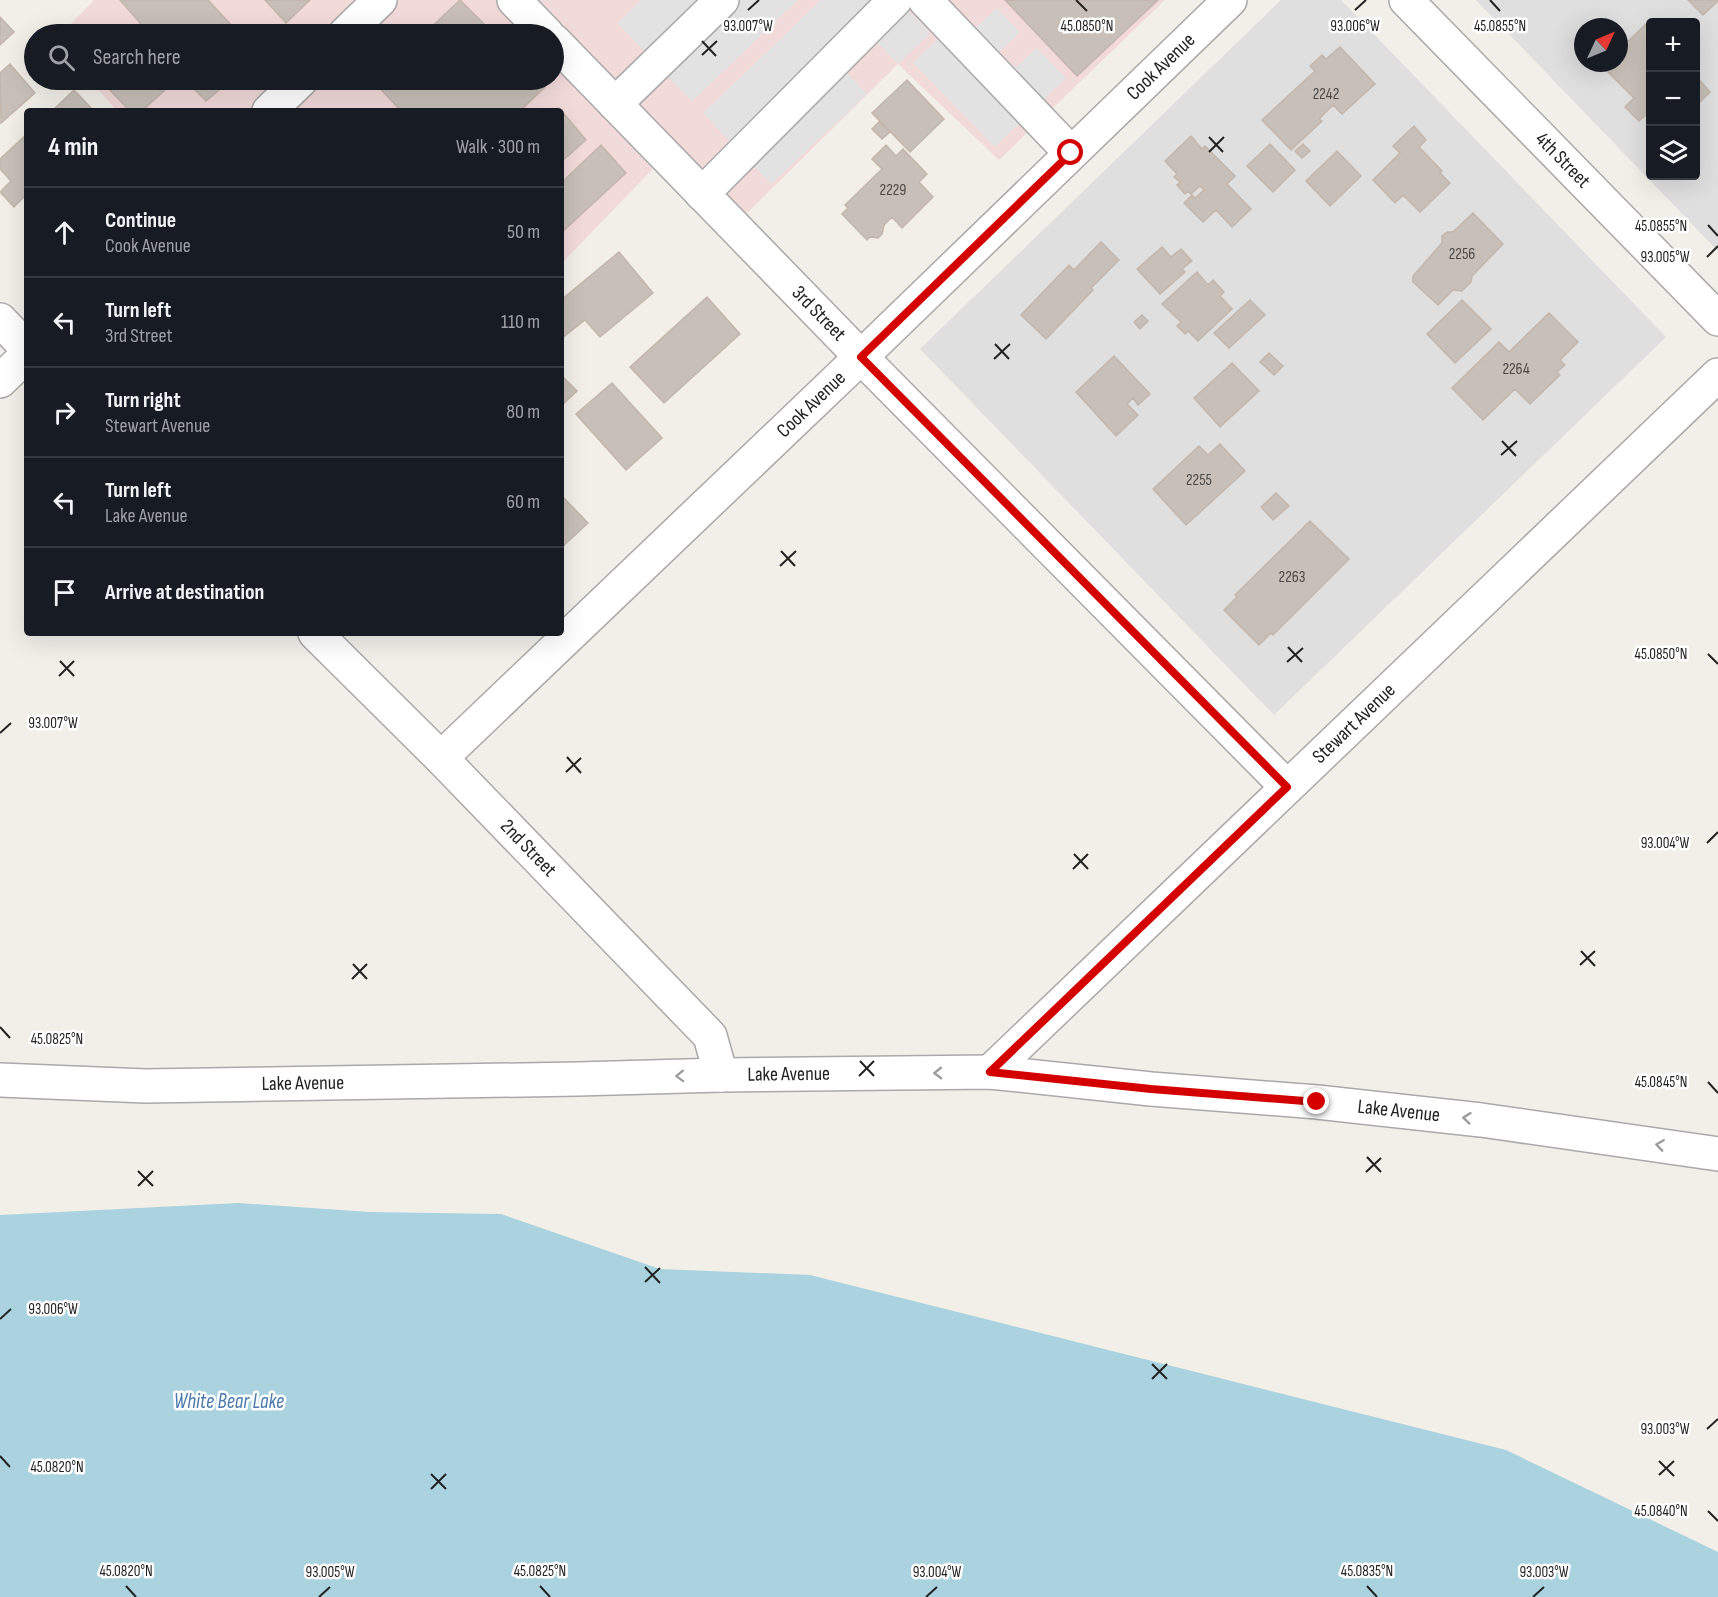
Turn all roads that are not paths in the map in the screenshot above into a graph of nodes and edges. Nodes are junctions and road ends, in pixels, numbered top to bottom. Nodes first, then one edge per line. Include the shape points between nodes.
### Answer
1 (380, 0) edge
2 (514, 0) edge
3 (722, 0) edge
4 (895, 0) edge
5 (926, 0) edge
6 (1230, 0) edge
7 (1406, 0) edge
8 (355, 24) edge
9 (537, 24) edge
10 (564, 51) edge
11 (291, 90) edge
12 (615, 104) junction
13 (272, 108) edge
14 (1071, 153) junction
15 (702, 194) junction
16 (0, 320) edge
17 (1718, 320) edge
18 (24, 345) edge
19 (861, 357) junction
20 (24, 358) edge
21 (1718, 375) edge
22 (0, 381) edge
23 (318, 636) edge
24 (441, 758) junction
25 (1287, 787) junction
26 (990, 1072) junction
27 (721, 1075) junction
28 (0, 1080) edge
29 (1718, 1154) edge

1 - 8 street
2 - 9 street
3 - 12 street
4 - 15 street
5 - 14 street
6 - 14 street, Cook Avenue
7 - 17 street, 4th Street
10 - 12 street, 3rd Street
11 - 13 street
12 - 15 street, 3rd Street
14 - 19 street, Cook Avenue
15 - 19 street, 3rd Street
16 - 18 street
19 - 24 street, Cook Avenue
19 - 25 street, 3rd Street
20 - 22 street
21 - 25 street, Stewart Avenue
23 - 24 street, 2nd Street
24 - 27 street, 2nd Street via 711,1036
25 - 26 street, Stewart Avenue
26 -> 27 street, Lake Avenue
29 -> 26 street, Lake Avenue via 1481,1120
27 -> 28 street, Lake Avenue via 146,1086

